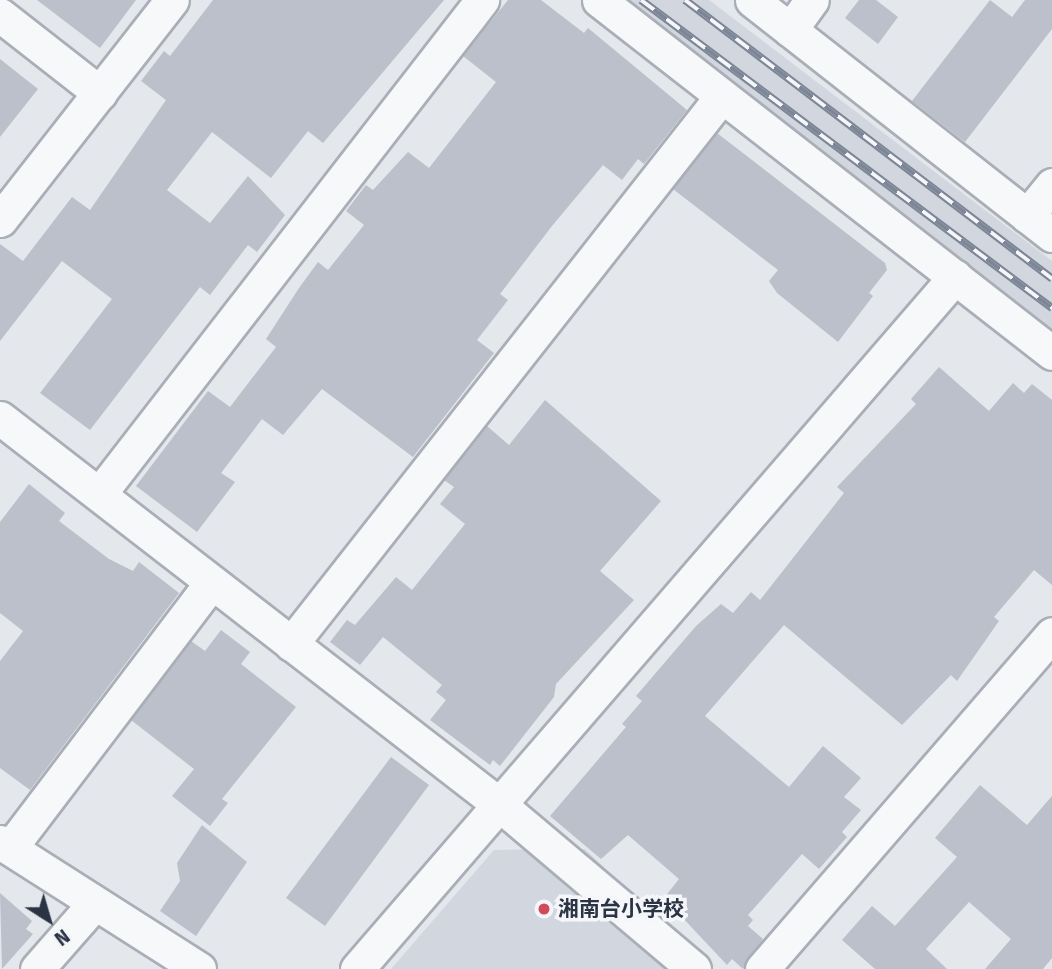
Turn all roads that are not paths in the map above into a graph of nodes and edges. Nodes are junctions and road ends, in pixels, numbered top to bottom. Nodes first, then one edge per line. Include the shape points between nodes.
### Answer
1 (172, 0) edge
2 (482, 0) edge
3 (599, 0) edge
4 (752, 0) edge
5 (812, 0) edge
6 (0, 15) edge
7 (790, 30) junction
8 (100, 93) junction
9 (722, 96) junction
10 (1052, 186) edge
11 (0, 220) edge
12 (1039, 226) edge
13 (955, 277) junction
14 (1052, 353) edge
15 (0, 418) edge
16 (100, 493) junction
17 (211, 583) junction
18 (1052, 634) edge
19 (291, 643) junction
20 (500, 805) junction
21 (5, 845) edge
22 (94, 904) junction
23 (37, 969) edge
24 (199, 969) edge
25 (357, 969) edge
26 (694, 969) edge
27 (762, 969) edge

1 - 8 street
2 - 16 street
3 - 9 street
4 - 7 street
5 - 7 street
6 - 8 street
7 - 12 street
8 - 11 street
9 - 13 street
9 - 19 street
10 - 12 street
13 - 14 street
13 - 20 street
15 - 16 street
16 - 17 street
17 - 19 street
17 - 21 street
18 - 27 street
19 - 20 street
20 - 25 street
20 - 26 street
21 - 22 street
22 - 23 street
22 - 24 street

